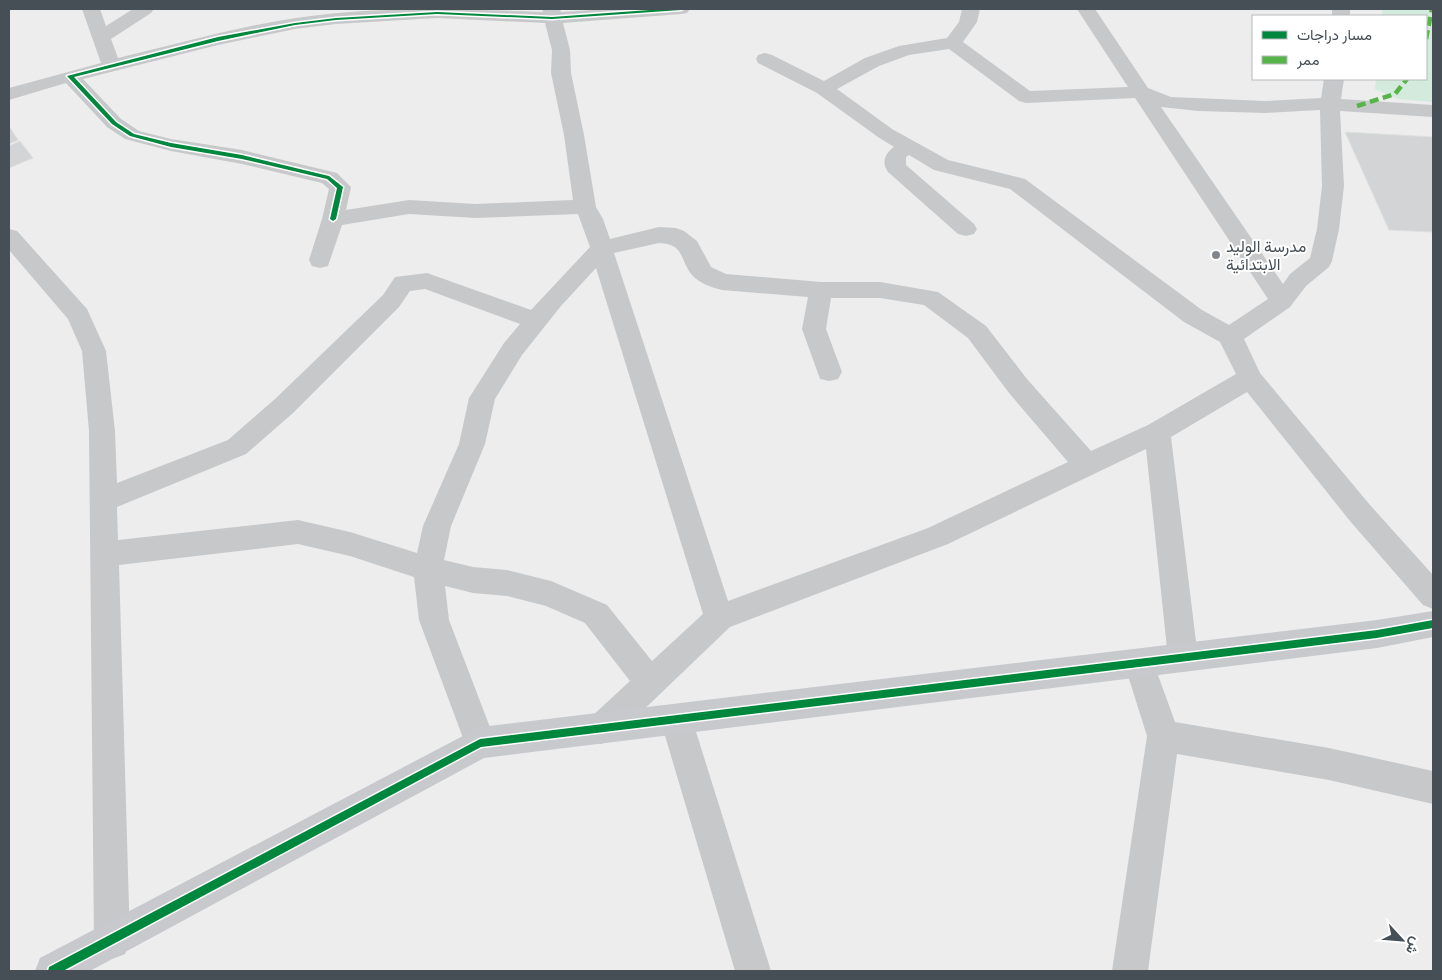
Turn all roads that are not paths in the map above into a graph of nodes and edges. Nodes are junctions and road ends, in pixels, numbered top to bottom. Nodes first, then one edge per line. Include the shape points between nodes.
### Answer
1 (92, 9) edge
2 (145, 9) edge
3 (682, 9) edge
4 (971, 9) edge
5 (1086, 9) edge
6 (437, 11) edge
7 (551, 13) edge
8 (102, 37) junction
9 (953, 43) junction
10 (765, 59) dead end
11 (112, 67) junction
12 (70, 76) junction
13 (1334, 80) edge
14 (824, 89) junction
15 (1140, 92) junction
16 (9, 94) edge
17 (1330, 104) junction
18 (1433, 111) edge
19 (908, 146) junction
20 (585, 206) junction
21 (333, 219) junction
22 (966, 229) dead end
23 (9, 236) edge
24 (601, 249) junction
25 (320, 260) dead end
26 (821, 290) junction
27 (1282, 301) junction
28 (536, 321) junction
29 (1230, 336) junction
30 (829, 372) dead end
31 (1250, 378) junction
32 (1157, 432) junction
33 (1088, 466) junction
34 (104, 500) junction
35 (105, 554) junction
36 (428, 569) junction
37 (1433, 596) edge
38 (720, 618) junction
39 (1433, 624) edge
40 (1183, 658) junction
41 (1139, 663) junction
42 (650, 682) junction
43 (676, 720) junction
44 (601, 728) junction
45 (1163, 736) junction
46 (480, 743) junction
47 (1433, 788) edge
48 (112, 941) junction
49 (56, 970) edge
50 (753, 971) edge
51 (1130, 971) edge

1 - 8 street
2 - 8 street
3 - 7 street
4 - 9 street via 968,22
5 - 15 street
6 - 7 street
6 - 11 street via 295,24 218,39
7 - 20 street via 561,50 561,73
8 - 11 street
9 - 14 street via 906,50 872,62
9 - 15 street via 1026,97
10 - 14 street
11 - 12 street
12 - 16 street
12 - 21 street via 114,123 132,135 328,178 340,187
13 - 17 street
14 - 19 street
15 - 17 street via 1168,103 1198,105 1265,107
15 - 27 street
17 - 18 street
17 - 27 street via 1333,186 1320,261 1298,280
19 - 22 street via 896,155 896,166
19 - 29 street via 941,165 1017,184 1193,316
20 - 21 street via 475,211 409,207
20 - 24 street
21 - 25 street
23 - 34 street via 78,315 94,350 102,431
24 - 26 street via 659,235 676,236 689,246 702,272 722,282
24 - 28 street
24 - 38 street
26 - 30 street via 814,329
26 - 33 street via 880,290 930,298 977,332 1018,386
27 - 29 street
28 - 34 street via 427,281 403,283 391,301 284,406 237,447
28 - 36 street via 513,349 482,398 472,444 437,526
29 - 31 street
31 - 32 street
31 - 37 street via 1360,513
32 - 33 street
32 - 40 street
33 - 38 street via 938,536
34 - 35 street
35 - 36 street via 298,532 350,544
35 - 48 street
36 - 42 street via 551,594 596,614
36 - 46 street via 434,620
38 - 42 street
39 - 40 street
40 - 41 street
41 - 43 street
41 - 45 street
42 - 44 street
43 - 44 street
43 - 50 street
44 - 46 street
45 - 47 street via 1329,764
45 - 51 street
46 - 48 street
48 - 49 street

